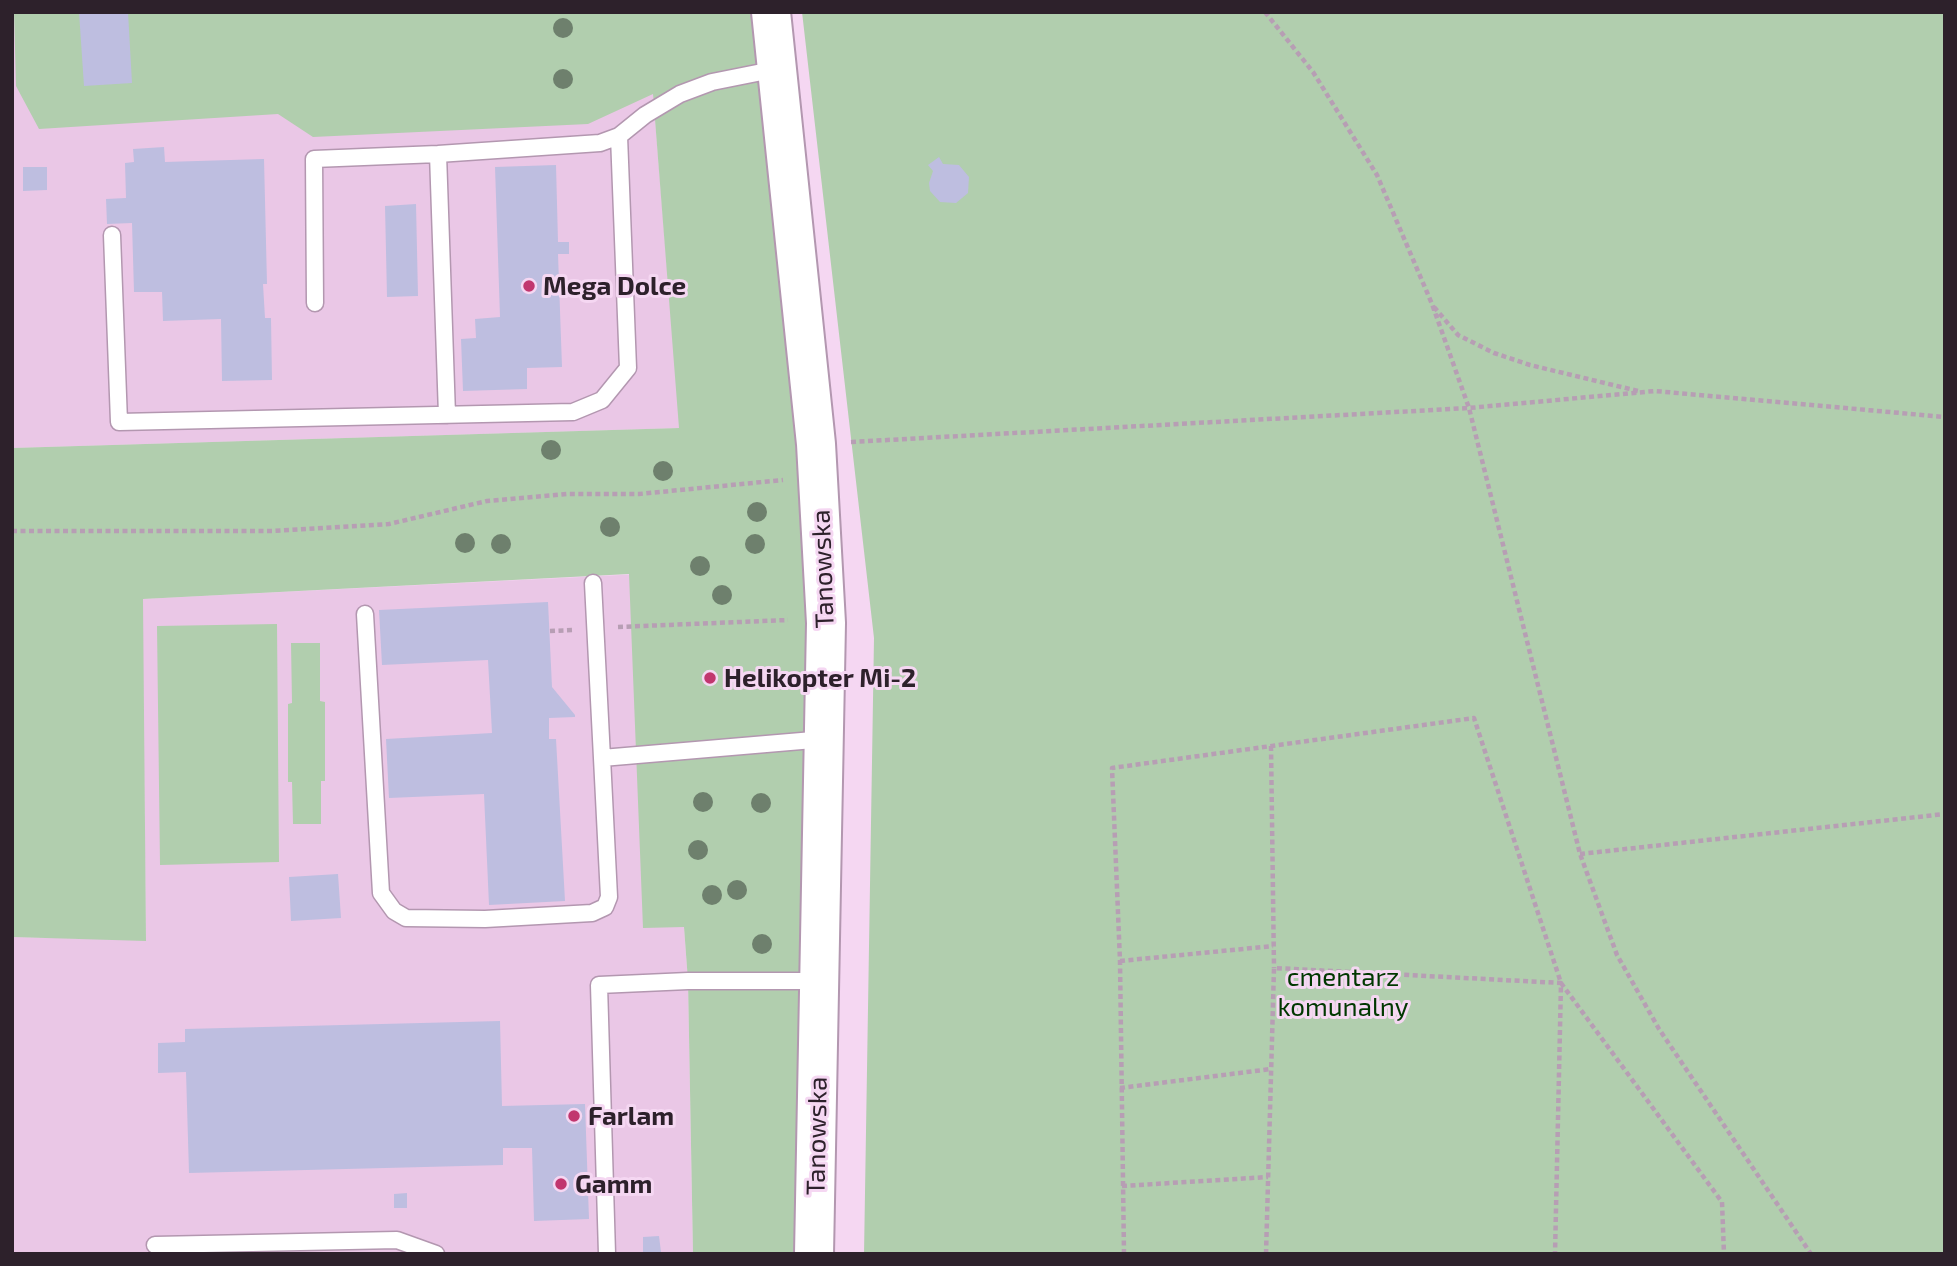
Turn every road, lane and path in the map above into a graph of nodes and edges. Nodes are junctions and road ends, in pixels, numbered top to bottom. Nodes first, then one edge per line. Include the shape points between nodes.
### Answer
1 (771, 12) edge
2 (1265, 12) edge
3 (777, 69) junction
4 (620, 136) junction
5 (438, 155) junction
6 (112, 235) dead end
7 (315, 303) dead end
8 (1432, 304) junction
9 (1642, 392) junction
10 (1469, 408) junction
11 (447, 415) junction
12 (1945, 417) edge
13 (817, 460) junction
14 (12, 531) edge
15 (593, 583) dead end
16 (365, 614) dead end
17 (788, 620) dead end
18 (595, 628) junction
19 (550, 631) dead end
20 (825, 739) junction
21 (1270, 746) junction
22 (603, 758) junction
23 (1945, 814) edge
24 (1580, 854) junction
25 (1273, 946) junction
26 (1120, 961) junction
27 (1273, 968) junction
28 (820, 981) junction
29 (1561, 983) junction
30 (1271, 1069) junction
31 (1120, 1088) junction
32 (1268, 1177) junction
33 (1122, 1186) junction
34 (155, 1245) dead end
35 (436, 1254) edge
36 (607, 1254) edge
37 (814, 1254) edge
38 (1124, 1254) edge
39 (1266, 1254) edge
40 (1555, 1254) edge
41 (1724, 1254) edge
42 (1811, 1254) edge

1 - 3 main road, Tanowska
2 - 8 path via 1313,72 1377,175
3 - 4 lane via 712,82 680,94
3 - 13 main road, Tanowska
4 - 5 lane via 600,144
4 - 11 lane via 628,368 602,400 573,412
5 - 7 lane via 314,159
5 - 11 lane
6 - 11 lane via 119,422
8 - 9 path via 1458,335 1494,353
8 - 10 path
9 - 10 path
9 - 12 path
10 - 13 path
10 - 24 path
13 - 14 path via 639,495 567,494 487,501 389,524 272,531
13 - 20 main road, Tanowska via 826,623
15 - 18 lane
16 - 22 lane via 381,893 400,915 485,919 592,913 605,907 610,897
17 - 18 path
18 - 19 path
18 - 22 lane
20 - 22 lane
20 - 28 main road, Tanowska
21 - 25 path
21 - 26 path via 1112,768
21 - 29 path via 1474,718
23 - 24 path
24 - 42 path via 1617,955 1659,1029
25 - 26 path
25 - 27 path
26 - 31 path
27 - 29 path
27 - 30 path
28 - 36 lane via 599,985
28 - 37 main road, Tanowska
29 - 40 path
29 - 41 path via 1722,1202
30 - 31 path
30 - 32 path
31 - 33 path
32 - 33 path
32 - 39 path
33 - 38 path
34 - 35 lane via 397,1240

